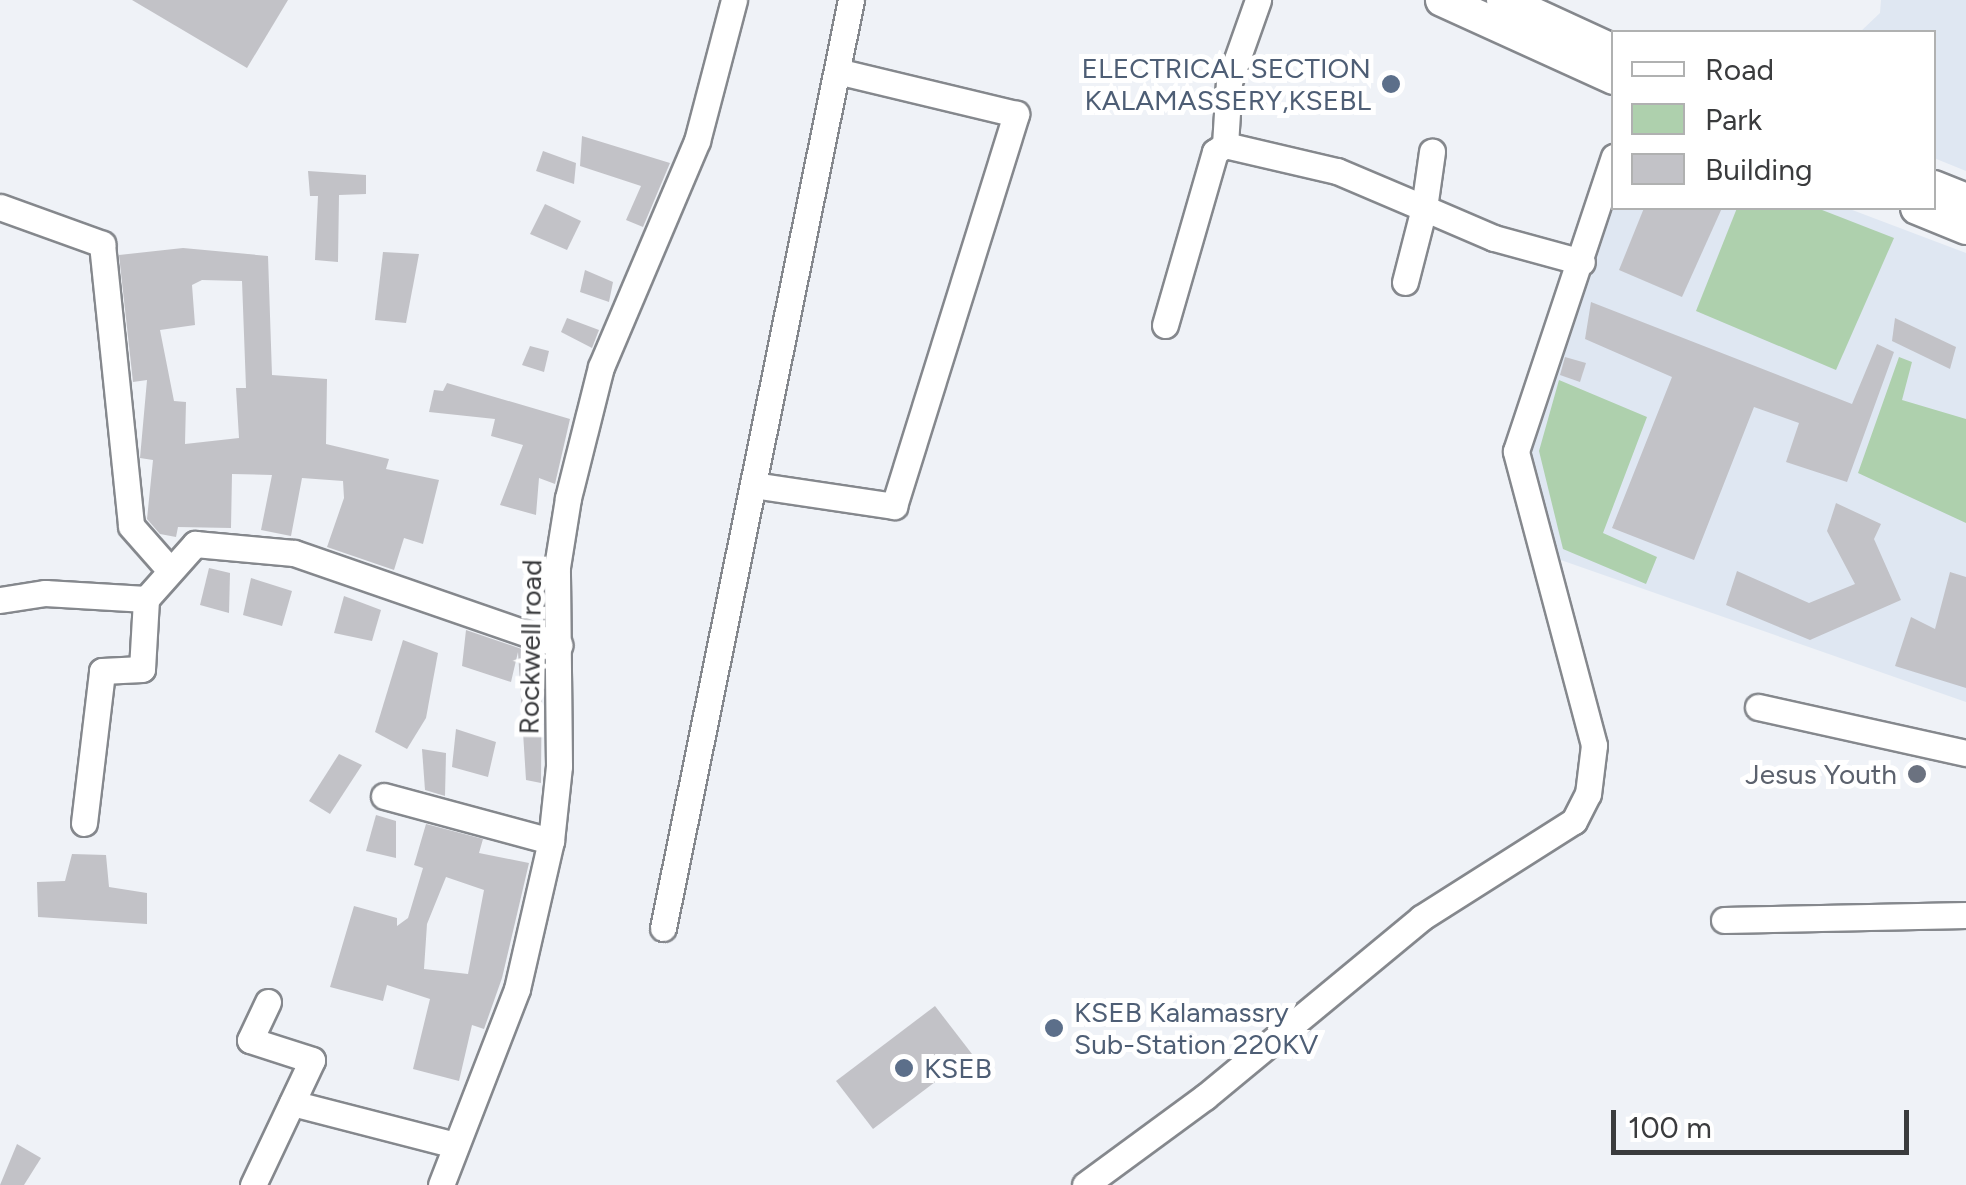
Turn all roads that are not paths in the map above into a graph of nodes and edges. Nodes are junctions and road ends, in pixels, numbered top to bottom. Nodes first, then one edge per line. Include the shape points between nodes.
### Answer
1 (734, 0) edge
2 (852, 0) edge
3 (1258, 0) edge
4 (1442, 0) edge
5 (1503, 0) edge
6 (1611, 49) edge
7 (837, 71) junction
8 (1611, 77) edge
9 (1225, 144) junction
10 (1432, 152) dead end
11 (1611, 167) edge
12 (1936, 187) edge
13 (1966, 200) edge
14 (0, 207) edge
15 (1424, 208) junction
16 (1922, 210) edge
17 (1966, 228) edge
18 (1582, 262) junction
19 (1405, 282) dead end
20 (1165, 324) dead end
21 (753, 485) junction
22 (168, 568) junction
23 (146, 599) junction
24 (0, 600) edge
25 (559, 645) junction
26 (1758, 707) dead end
27 (1966, 753) edge
28 (384, 796) dead end
29 (84, 823) dead end
30 (552, 841) junction
31 (1966, 915) edge
32 (1724, 920) dead end
33 (663, 928) dead end
34 (268, 1002) dead end
35 (292, 1104) junction
36 (456, 1144) junction
37 (253, 1185) edge
38 (442, 1185) edge
39 (1085, 1185) edge

1 - 25 street, Rockwell road via 697,141 601,367 557,567
2 - 7 street
3 - 9 street via 1229,82
4 - 8 main road
5 - 6 main road
7 - 21 street
7 - 21 street via 1016,114 894,506
9 - 15 street via 1336,171
9 - 20 street via 1214,152
10 - 15 street
11 - 18 street
12 - 13 main road
14 - 22 street via 102,244 131,526
15 - 18 street via 1494,238
15 - 19 street
16 - 17 main road
18 - 39 street via 1516,451 1594,745 1588,794 1574,821 1421,918 1205,1097
21 - 33 street
22 - 23 street
22 - 25 street via 195,544 294,554
23 - 24 street via 45,593
23 - 29 street via 142,670 102,670
25 - 30 street, Rockwell road
26 - 27 street
28 - 30 street
30 - 36 street, Rockwell road via 516,989
31 - 32 street
34 - 35 street via 250,1040 312,1060
35 - 36 street
35 - 37 street
36 - 38 street, Rockwell road

